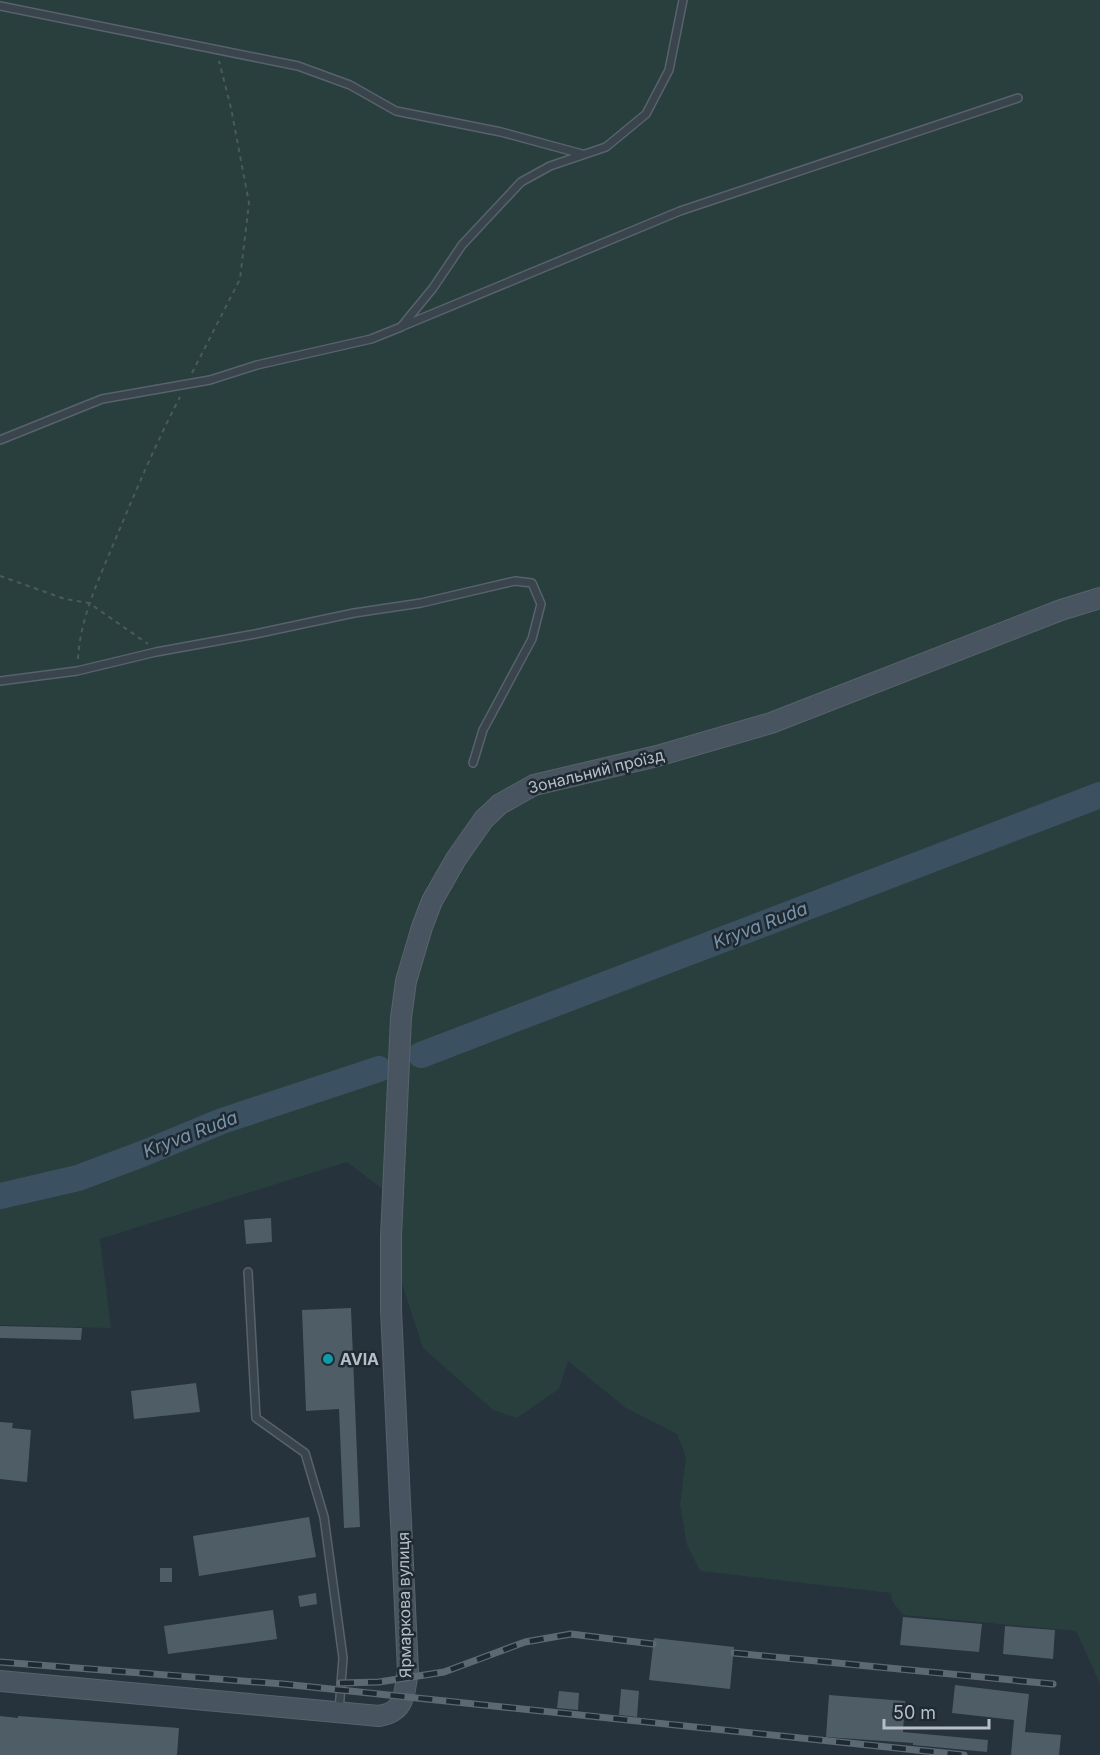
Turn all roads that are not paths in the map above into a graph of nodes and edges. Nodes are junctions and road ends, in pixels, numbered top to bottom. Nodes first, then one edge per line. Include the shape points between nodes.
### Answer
1 (683, 0) edge
2 (0, 6) edge
3 (1018, 98) dead end
4 (582, 154) junction
5 (401, 327) junction
6 (0, 440) edge
7 (1100, 598) edge
8 (0, 681) edge
9 (473, 763) dead end
10 (392, 1208) joint
11 (248, 1272) dead end
12 (0, 1681) edge
13 (339, 1711) junction

1 - 4 lane via 669,70 646,114 606,147
2 - 4 lane via 298,66 350,86 396,111 501,132
3 - 5 lane via 680,211
4 - 5 lane via 521,182 462,245
5 - 6 lane via 371,339 257,364 210,380 102,399
7 - 10 street, Зональний проїзд via 771,723 657,756 534,784 500,804 484,819 456,859 432,902 413,953 401,1018
8 - 9 lane via 77,671 515,581 532,583 541,604 532,639 483,730
10 - 13 street, Ярмаркова вулиця via 391,1310 408,1671 403,1700 394,1712 379,1716
11 - 13 lane via 256,1418 305,1452 324,1517 343,1658
12 - 13 street, Ярмаркова вулиця

